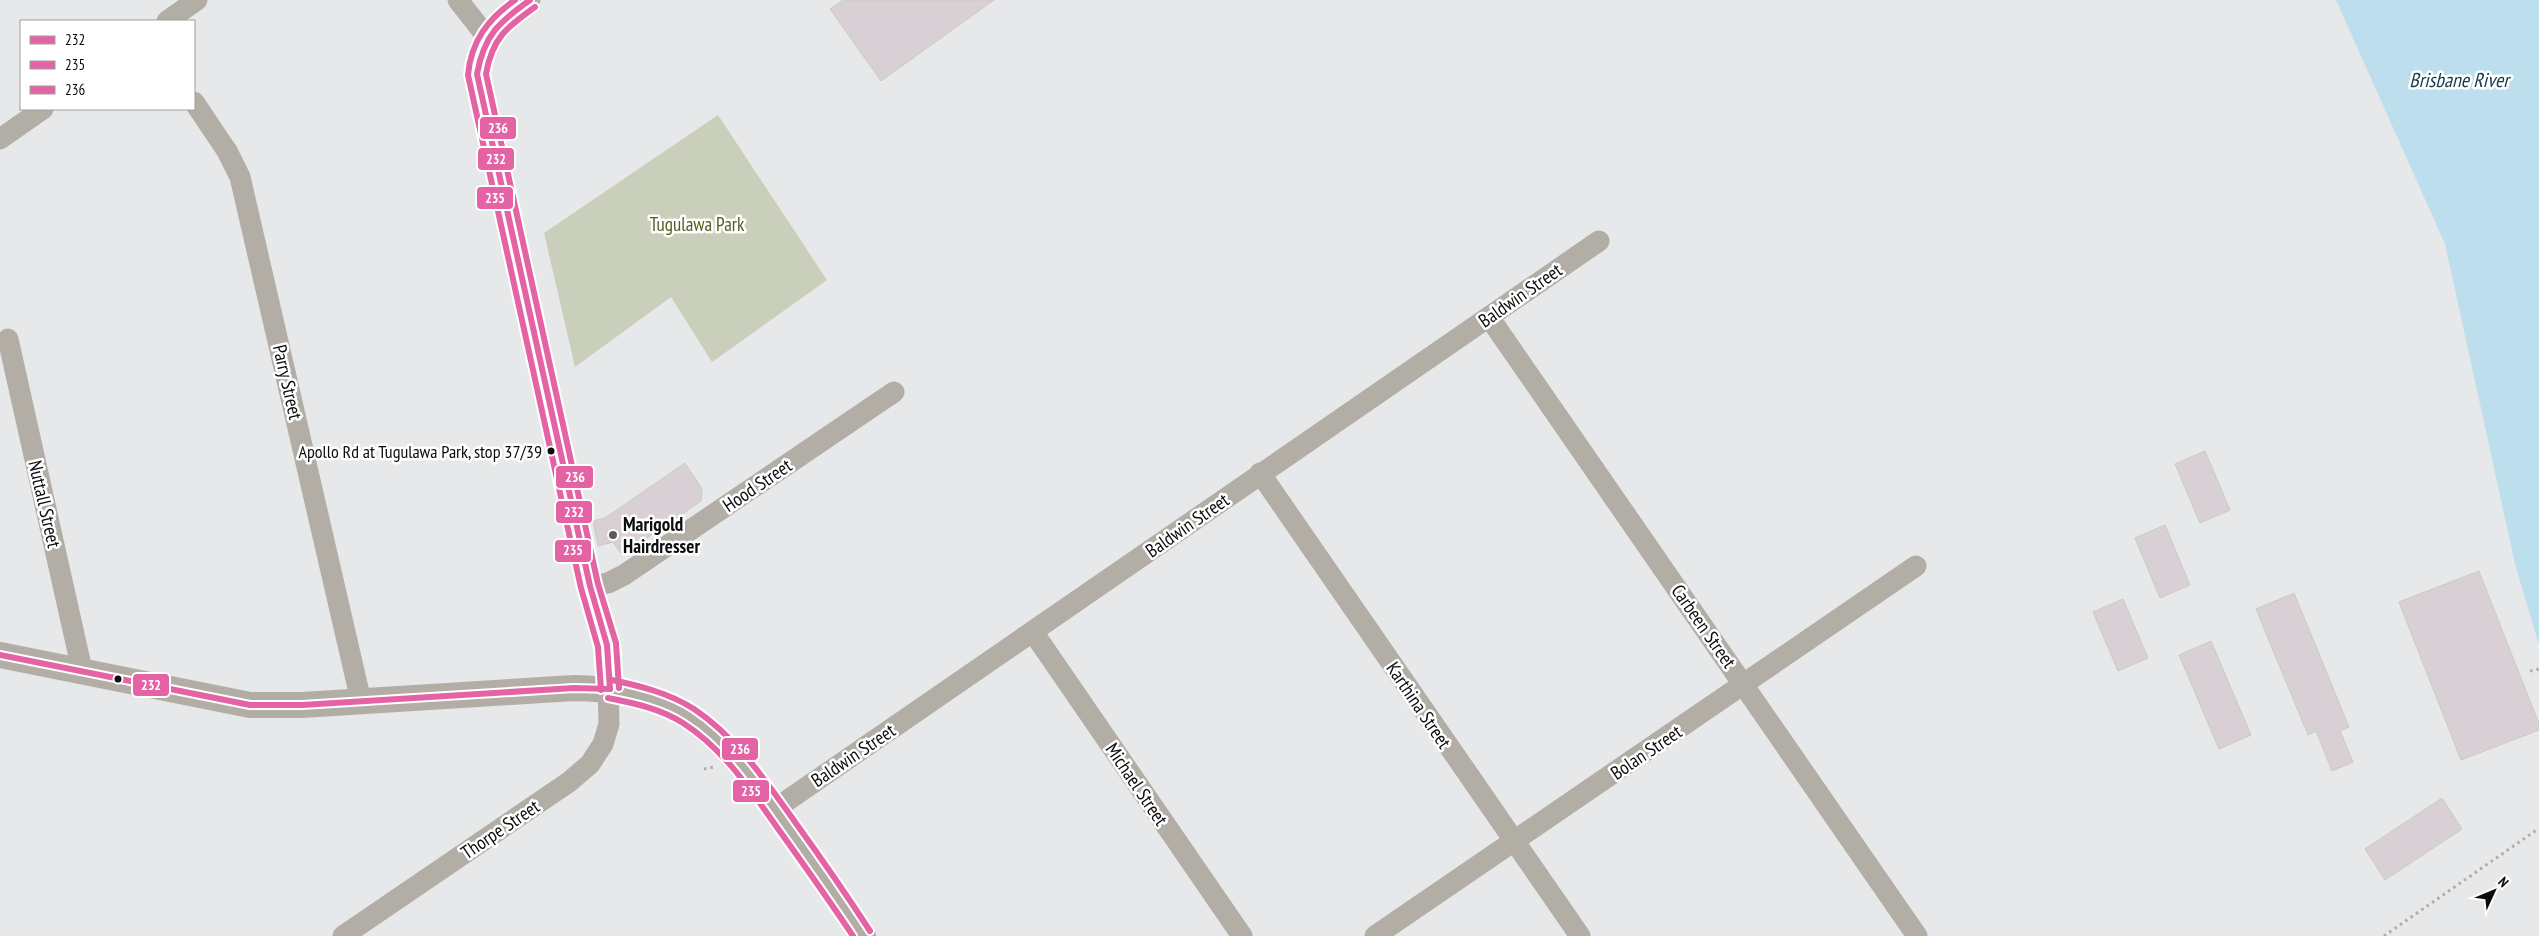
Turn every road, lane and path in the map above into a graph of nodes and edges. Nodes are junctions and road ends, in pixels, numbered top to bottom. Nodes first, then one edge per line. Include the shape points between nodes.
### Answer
1 (197, 0) edge
2 (458, 0) edge
3 (530, 0) edge
4 (168, 20) edge
5 (487, 37) junction
6 (195, 103) edge
7 (42, 110) edge
8 (0, 139) edge
9 (1599, 241) dead end
10 (1489, 317) junction
11 (8, 338) dead end
12 (894, 392) dead end
13 (1260, 473) junction
14 (1916, 566) dead end
15 (590, 586) junction
16 (1033, 632) junction
17 (0, 655) edge
18 (2539, 669) edge
19 (82, 670) junction
20 (2530, 671) dead end
21 (1744, 684) junction
22 (610, 689) junction
23 (362, 701) junction
24 (775, 809) junction
25 (2538, 829) edge
26 (1514, 842) junction
27 (343, 936) edge
28 (863, 936) edge
29 (1242, 936) edge
30 (1375, 936) edge
31 (1580, 936) edge
32 (1917, 936) edge
33 (2384, 936) edge

1 - 4 street
2 - 5 street
3 - 5 street via 507,16
5 - 15 street, Thorpe Street via 480,51 477,74
6 - 23 street, Parry Street via 227,150 240,177
7 - 8 street
9 - 10 street, Baldwin Street
10 - 13 street, Baldwin Street
10 - 21 street, Carbeen Street
11 - 19 street, Nuttall Street
12 - 15 street, Hood Street via 624,575
13 - 16 street, Baldwin Street
13 - 26 street, Karthina Street
14 - 21 street, Bolan Street
15 - 22 street, Thorpe Street via 607,645
16 - 24 street, Baldwin Street
16 - 29 street, Michael Street
17 - 19 main road
18 - 20 path
19 - 23 main road via 250,705
21 - 26 street, Bolan Street
21 - 32 street, Carbeen Street
22 - 23 main road via 574,688
22 - 24 main road via 661,702 697,722 733,754
22 - 27 street, Thorpe Street via 609,724 603,744 590,764 569,782
24 - 28 main road
25 - 33 path
26 - 30 street, Bolan Street
26 - 31 street, Karthina Street

